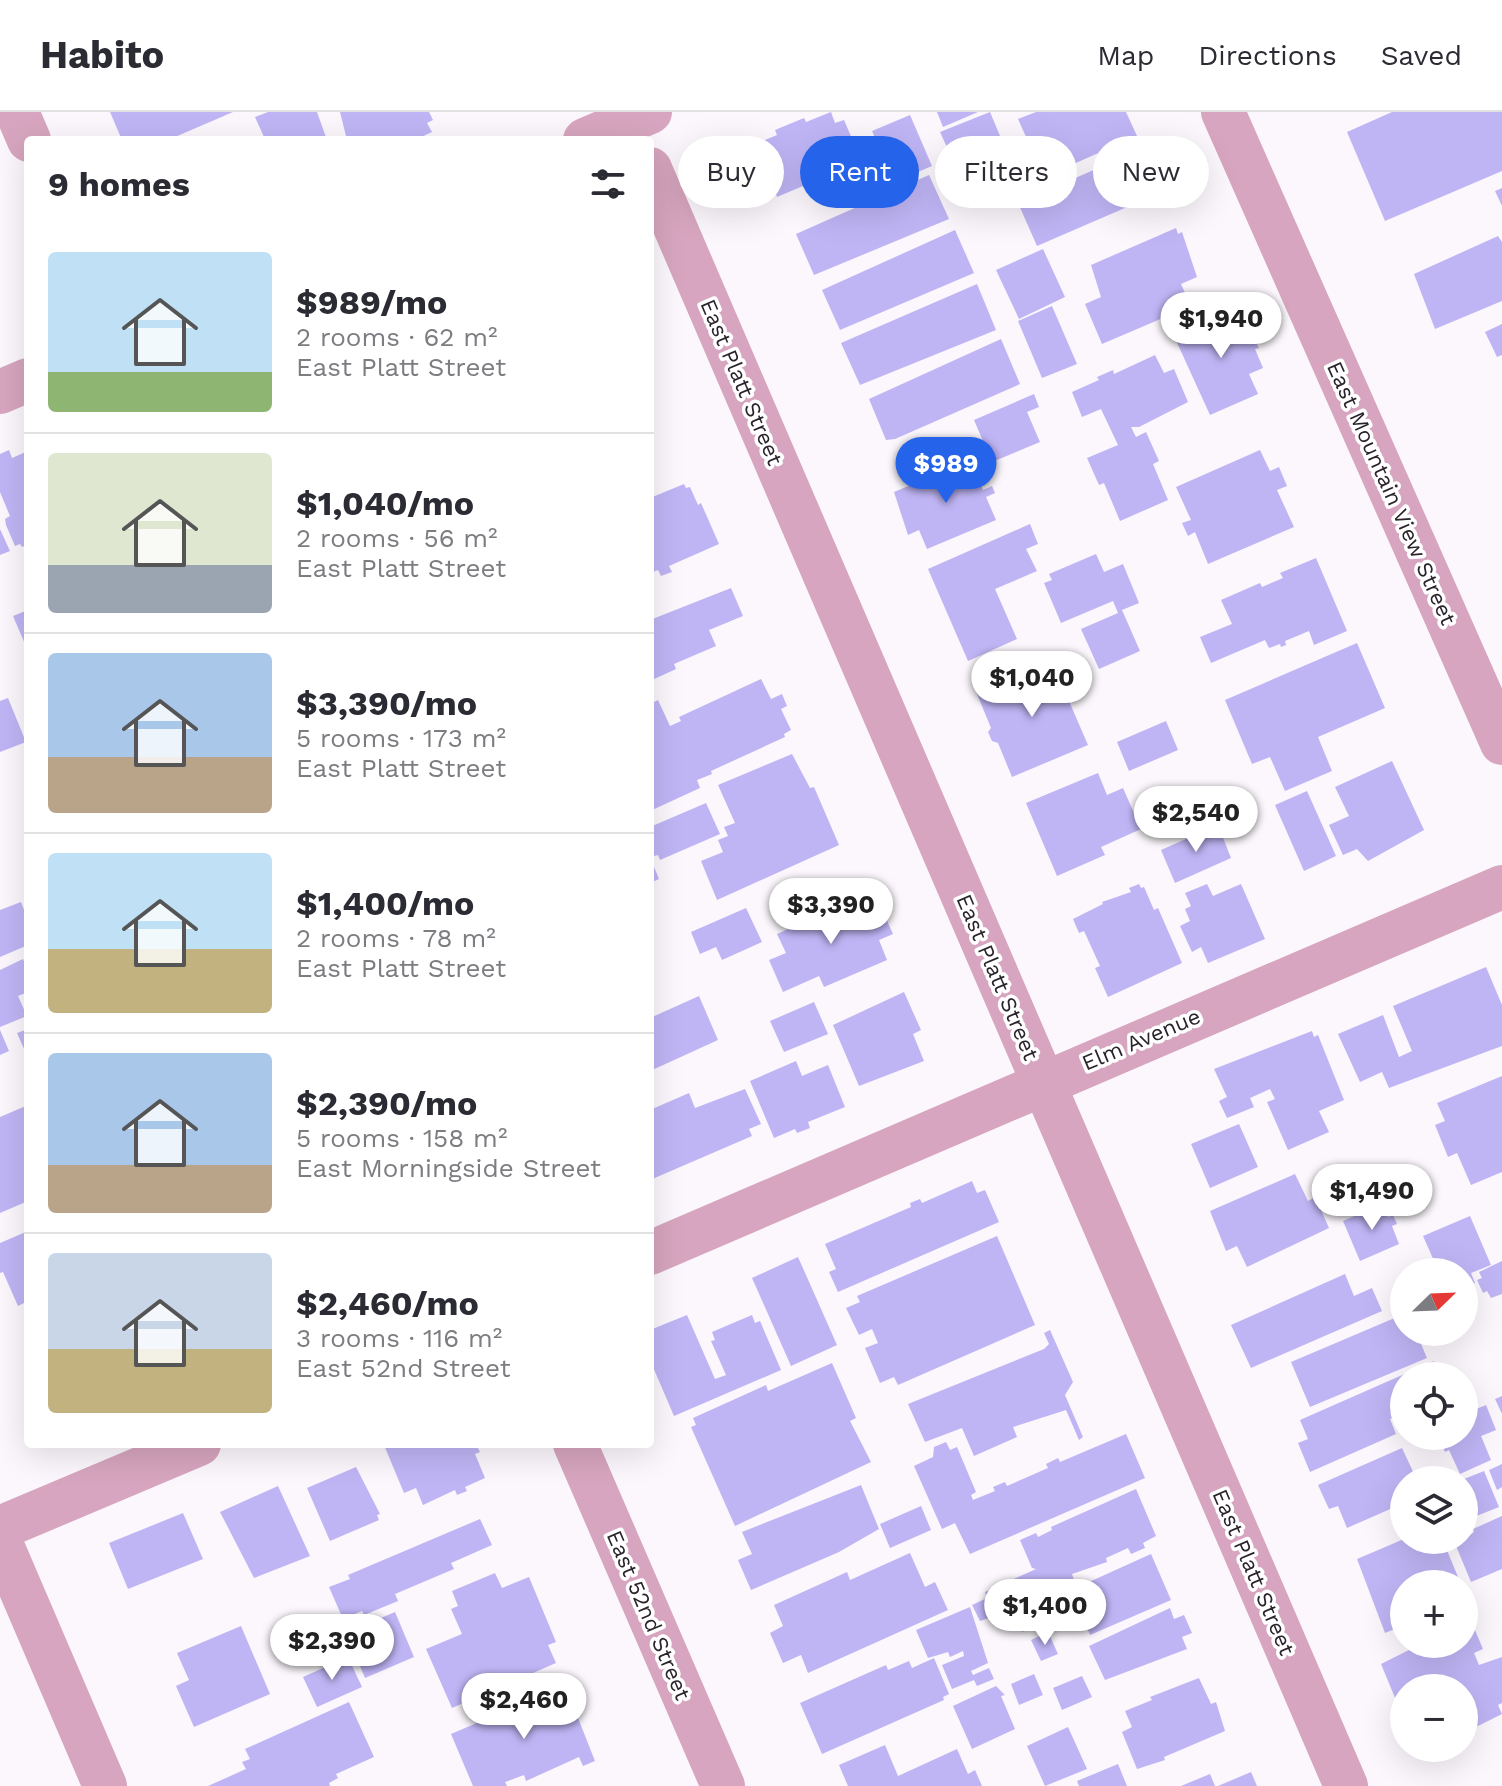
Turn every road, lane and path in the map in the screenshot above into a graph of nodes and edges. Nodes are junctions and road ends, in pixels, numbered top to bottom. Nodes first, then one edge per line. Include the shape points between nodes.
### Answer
1 (17, 112) edge
2 (1223, 112) edge
3 (636, 121) edge
4 (27, 136) edge
5 (596, 136) edge
6 (654, 178) edge
7 (24, 382) edge
8 (0, 392) edge
9 (1502, 743) edge
10 (1502, 887) edge
11 (1043, 1081) junction
12 (654, 1251) edge
13 (190, 1448) edge
14 (577, 1448) edge
15 (0, 1528) edge
16 (0, 1541) edge
17 (105, 1786) edge
18 (723, 1786) edge
19 (1346, 1786) edge

1 - 4 street
2 - 9 street, East Mountain View Street
3 - 5 street
6 - 11 street, East Platt Street
7 - 8 street
10 - 11 street, Elm Avenue
11 - 12 street, Elm Avenue
11 - 19 street, East Platt Street
13 - 15 street
14 - 18 street, East 52nd Street
16 - 17 street

